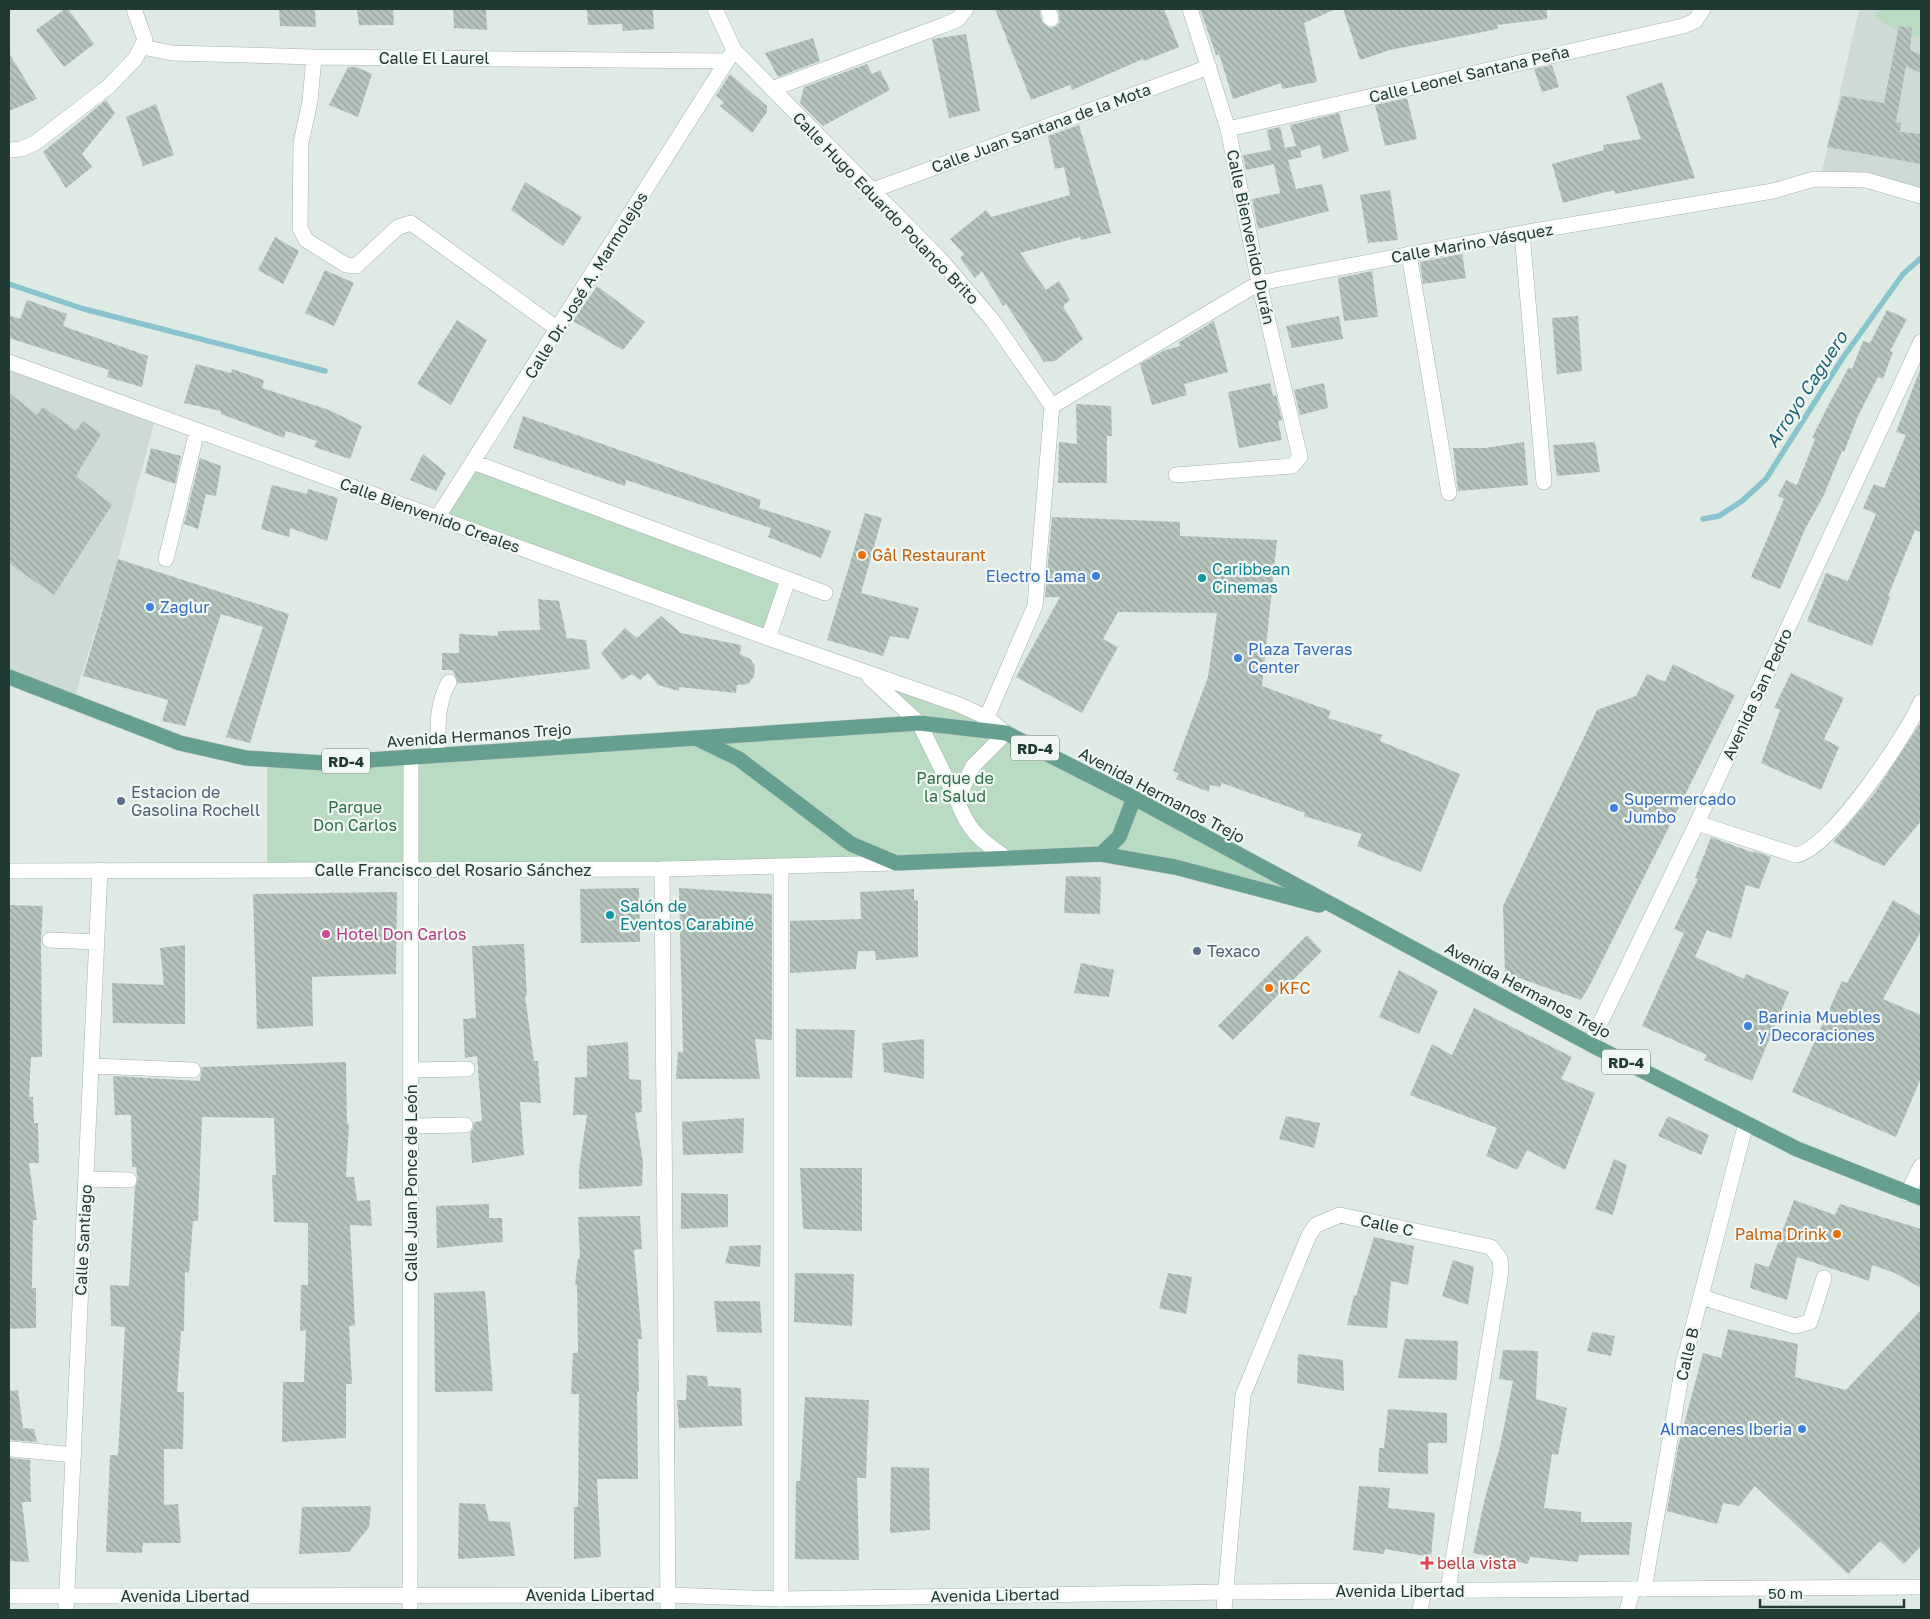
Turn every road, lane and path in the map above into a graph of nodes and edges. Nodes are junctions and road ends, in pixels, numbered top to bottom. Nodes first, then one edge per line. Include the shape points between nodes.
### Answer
1 (134, 9) edge
2 (715, 9) edge
3 (966, 9) edge
4 (1190, 9) edge
5 (1703, 9) edge
6 (142, 47) junction
7 (730, 56) junction
8 (314, 57) junction
9 (1209, 66) junction
10 (772, 89) junction
11 (1228, 129) junction
12 (9, 150) edge
13 (873, 190) junction
14 (1921, 196) edge
15 (1522, 233) junction
16 (1409, 254) junction
17 (1259, 283) junction
18 (559, 330) junction
19 (1921, 342) edge
20 (9, 362) edge
21 (1052, 406) junction
22 (197, 431) junction
23 (473, 462) junction
24 (1176, 475) dead end
25 (1544, 482) dead end
26 (1449, 493) dead end
27 (438, 518) junction
28 (166, 559) dead end
29 (788, 580) junction
30 (825, 593) dead end
31 (768, 638) junction
32 (851, 668) junction
33 (9, 677) edge
34 (449, 682) dead end
35 (1921, 702) edge
36 (919, 723) junction
37 (983, 724) junction
38 (1006, 734) junction
39 (696, 738) junction
40 (438, 755) junction
41 (411, 757) junction
42 (1134, 798) junction
43 (957, 800) junction
44 (1697, 823) junction
45 (1100, 854) junction
46 (1008, 859) junction
47 (896, 863) junction
48 (781, 868) junction
49 (662, 869) junction
50 (100, 870) junction
51 (412, 870) junction
52 (9, 871) edge
53 (1338, 909) junction
54 (50, 940) dead end
55 (97, 942) junction
56 (1590, 1044) junction
57 (91, 1066) junction
58 (468, 1069) dead end
59 (194, 1070) dead end
60 (411, 1070) junction
61 (1746, 1123) junction
62 (465, 1125) dead end
63 (411, 1126) junction
64 (1921, 1166) edge
65 (86, 1179) junction
66 (130, 1180) dead end
67 (1914, 1196) edge
68 (1824, 1278) dead end
69 (1701, 1297) junction
70 (12, 1449) dead end
71 (74, 1455) junction
72 (1921, 1587) edge
73 (1638, 1589) junction
74 (1424, 1590) junction
75 (1448, 1590) junction
76 (1226, 1592) junction
77 (410, 1595) junction
78 (669, 1595) junction
79 (9, 1596) edge
80 (781, 1599) junction
81 (66, 1603) edge
82 (410, 1610) edge
83 (668, 1610) edge
84 (1224, 1610) edge
85 (1420, 1610) edge
86 (1627, 1610) edge

1 - 6 street via 144,35
2 - 7 street, Calle Hugo Eduardo Polanco Brito
3 - 10 street via 958,19 944,25
4 - 9 street, Calle Bienvenido Durán
5 - 11 street, Calle Leonel Santana Peña via 1695,21 1683,26
6 - 8 street, Calle El Laurel via 172,53
6 - 12 street via 108,87 56,128 29,146
7 - 8 street, Calle El Laurel
7 - 10 street, Calle Hugo Eduardo Polanco Brito
7 - 18 street, Calle Dr. José A. Marmolejos
8 - 18 street via 301,143 300,228 306,240 346,265 356,266 398,228 411,223
9 - 11 street, Calle Bienvenido Durán
9 - 13 street, Calle Juan Santana de la Mota
10 - 13 street, Calle Hugo Eduardo Polanco Brito
11 - 17 street, Calle Bienvenido Durán
13 - 21 street, Calle Hugo Eduardo Polanco Brito via 941,260 980,306
14 - 15 street, Calle Marino Vásquez via 1866,180 1814,179 1773,191
15 - 16 street, Calle Marino Vásquez
15 - 25 street
16 - 17 street, Calle Marino Vásquez
16 - 26 street
17 - 21 street, Calle Marino Vásquez
17 - 24 street, Calle Bienvenido Durán via 1300,457 1292,466
18 - 23 street, Calle Dr. José A. Marmolejos
19 - 44 street, Avenida San Pedro
20 - 22 street, Calle Bienvenido Creales
21 - 37 street via 1035,606
22 - 27 street, Calle Bienvenido Creales
22 - 28 street
23 - 27 street, Calle Dr. José A. Marmolejos
23 - 29 street
27 - 31 street, Calle Bienvenido Creales
29 - 30 street
29 - 31 street
31 - 32 street, Calle Bienvenido Creales
32 - 36 street, Calle Bienvenido Creales via 871,679
32 - 37 street, Calle Bienvenido Creales via 958,704
33 - 41 main road, Avenida Hermanos Trejo / RD-4 via 180,743 246,758 324,763
34 - 40 street via 438,710
35 - 44 street via 1879,771 1854,804 1808,852 1796,855
36 - 37 main road, Avenida Hermanos Trejo / RD-4
36 - 39 main road, Avenida Hermanos Trejo / RD-4
36 - 43 street, Calle Bienvenido Creales
37 - 38 main road, Avenida Hermanos Trejo / RD-4
38 - 42 main road, Avenida Hermanos Trejo / RD-4
38 - 43 street via 973,766
39 - 40 main road, Avenida Hermanos Trejo / RD-4
39 - 47 main road, Avenida Hermanos Trejo / RD-4 via 738,759 851,844
40 - 41 main road, Avenida Hermanos Trejo / RD-4
41 - 51 street, Calle Juan Ponce de León
42 - 45 main road via 1119,837
42 - 53 main road, Avenida Hermanos Trejo / RD-4
43 - 46 street, Calle Bienvenido Creales via 964,820 980,840
44 - 56 street, Avenida San Pedro
45 - 46 main road, Avenida Hermanos Trejo / RD-4
45 - 53 main road, Avenida Hermanos Trejo / RD-4 via 1175,867
46 - 47 main road, Avenida Hermanos Trejo / RD-4
47 - 48 street, Calle Francisco del Rosario Sánchez
48 - 49 street, Calle Francisco del Rosario Sánchez
48 - 80 street
49 - 51 street, Calle Francisco del Rosario Sánchez
49 - 78 street
50 - 51 street, Calle Francisco del Rosario Sánchez
50 - 52 street, Calle Francisco del Rosario Sánchez
50 - 55 street, Calle Santiago
51 - 60 street, Calle Juan Ponce de León
53 - 56 main road, Avenida Hermanos Trejo / RD-4
54 - 55 street
55 - 57 street, Calle Santiago
56 - 61 main road, Avenida Hermanos Trejo / RD-4
57 - 59 street
57 - 65 street, Calle Santiago
58 - 60 street
60 - 63 street, Calle Juan Ponce de León
61 - 67 main road, Avenida Hermanos Trejo / RD-4 via 1797,1149
61 - 69 street, Calle B
62 - 63 street
63 - 77 street, Calle Juan Ponce de León
64 - 67 street
65 - 66 street
65 - 71 street, Calle Santiago
68 - 69 street via 1814,1316 1810,1322 1795,1326
69 - 73 street, Calle B via 1683,1364
70 - 71 street
71 - 81 street, Calle Santiago
72 - 73 street, Avenida Libertad
73 - 75 street, Avenida Libertad
73 - 86 street, Calle B
74 - 75 street, Avenida Libertad
74 - 76 street, Avenida Libertad
74 - 85 street
75 - 76 street, Calle C via 1501,1271 1500,1259 1490,1247 1340,1215 1316,1225 1309,1235 1242,1395
76 - 80 street, Avenida Libertad
76 - 84 street, Calle C
77 - 78 street, Avenida Libertad
77 - 81 street, Avenida Libertad
77 - 82 street, Calle Juan Ponce de León
78 - 80 street, Avenida Libertad
78 - 83 street
79 - 81 street, Avenida Libertad

